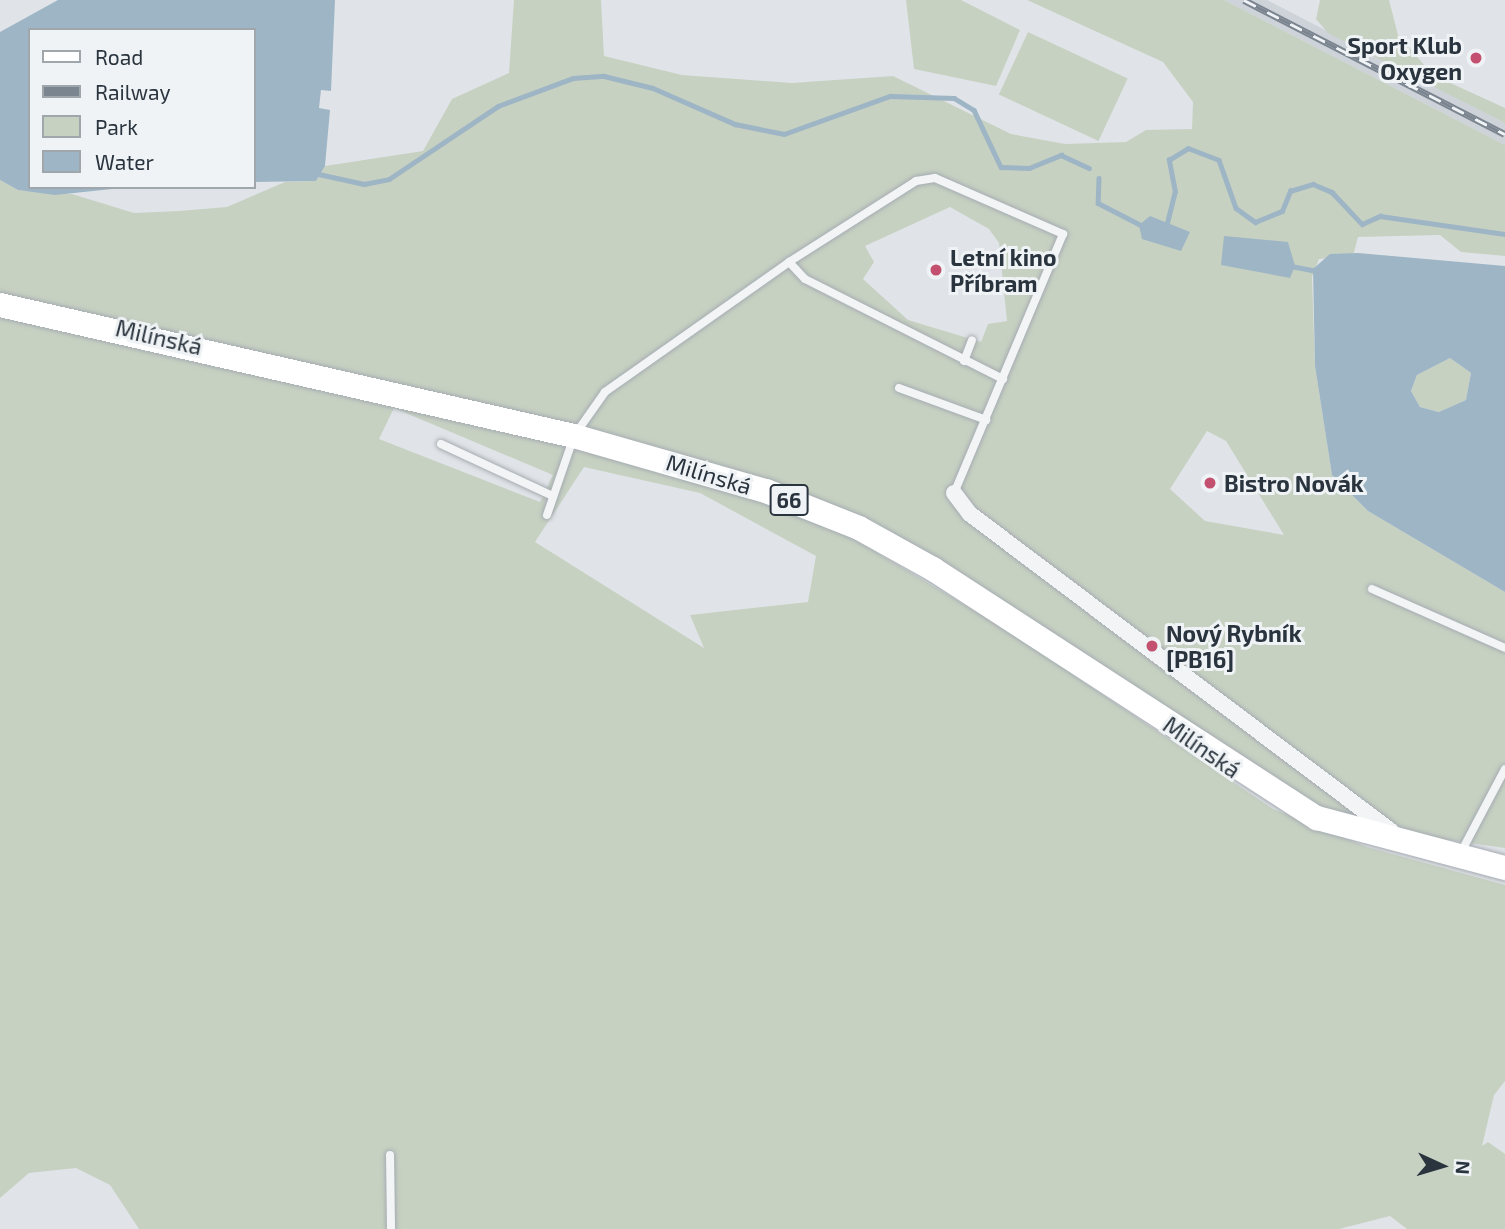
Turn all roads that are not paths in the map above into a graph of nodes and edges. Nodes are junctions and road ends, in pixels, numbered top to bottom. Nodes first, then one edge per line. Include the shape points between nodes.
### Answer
1 (789, 262) junction
2 (0, 305) edge
3 (972, 340) dead end
4 (964, 361) junction
5 (1003, 379) junction
6 (899, 388) dead end
7 (986, 420) junction
8 (574, 436) junction
9 (442, 444) dead end
10 (954, 493) joint
11 (553, 496) junction
12 (547, 515) dead end
13 (1372, 589) dead end
14 (1505, 648) edge
15 (1505, 769) edge
16 (1418, 847) junction
17 (1459, 857) junction
18 (1505, 868) edge
19 (390, 1155) dead end
20 (391, 1229) edge

1 - 4 lane via 805,279
1 - 5 lane via 925,179 957,183 1063,234
1 - 8 lane via 617,383
2 - 8 main road, Milínská / 66
3 - 4 lane
4 - 5 lane
5 - 7 lane
6 - 7 lane
7 - 10 lane
8 - 11 lane
8 - 16 main road, Milínská / 66 via 766,491 859,528 1101,676 1279,799 1317,818
9 - 11 lane
10 - 16 street via 970,514 1298,766
11 - 12 lane
13 - 14 lane
15 - 17 lane
16 - 17 main road, Milínská / 66
17 - 18 main road, Milínská / 66
19 - 20 lane

